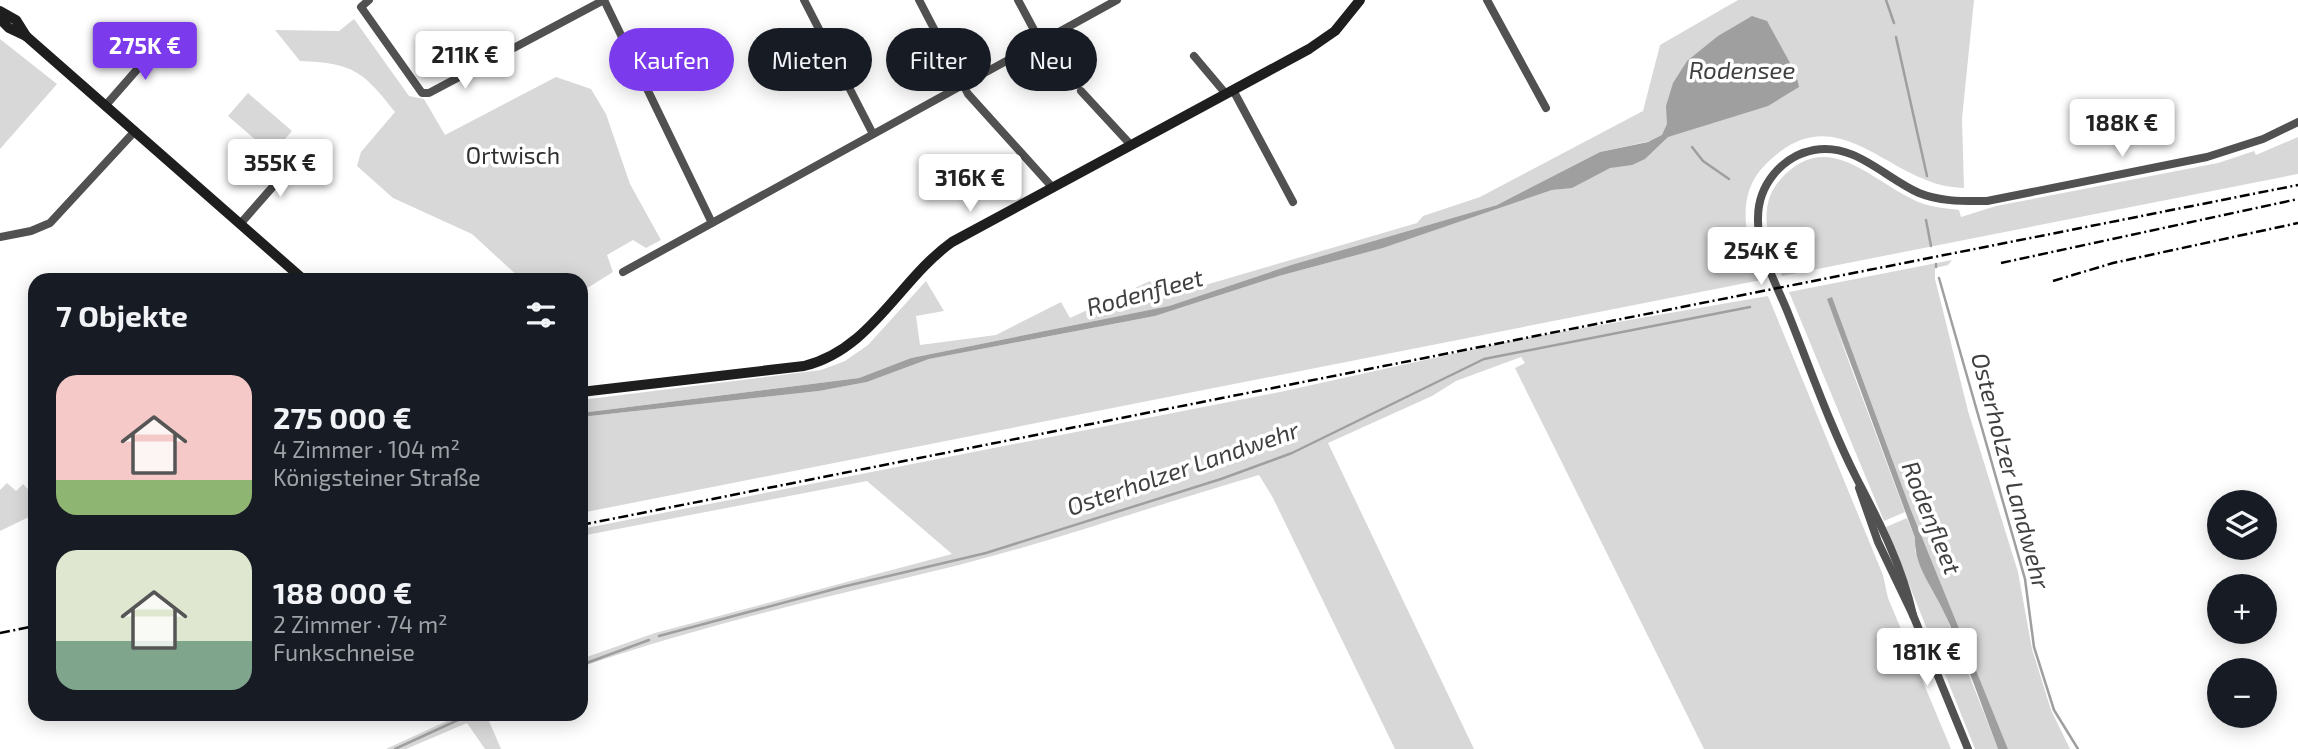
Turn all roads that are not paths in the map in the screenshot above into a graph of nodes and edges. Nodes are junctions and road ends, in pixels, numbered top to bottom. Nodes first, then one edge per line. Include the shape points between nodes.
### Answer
1 (369, 0) edge
2 (604, 0) edge
3 (804, 0) edge
4 (919, 0) edge
5 (1018, 0) edge
6 (1117, 0) edge
7 (1360, 0) edge
8 (1487, 0) edge
9 (0, 11) edge
10 (0, 19) edge
11 (933, 28) edge
12 (1033, 28) edge
13 (1068, 28) edge
14 (26, 36) junction
15 (151, 42) dead end
16 (1194, 56) dead end
17 (952, 91) edge
18 (966, 91) edge
19 (1081, 91) dead end
20 (1229, 92) junction
21 (106, 105) junction
22 (1546, 108) dead end
23 (2298, 122) edge
24 (135, 131) junction
25 (873, 134) junction
26 (1130, 144) junction
27 (298, 158) dead end
28 (1053, 188) junction
29 (1293, 202) dead end
30 (241, 223) junction
31 (712, 223) junction
32 (0, 237) edge
33 (623, 272) dead end
34 (296, 273) edge
35 (588, 391) edge
36 (1968, 749) edge

1 - 2 street via 361,7 422,93
2 - 31 street
3 - 25 street
4 - 11 street
5 - 12 street
6 - 13 street
7 - 20 street via 1326,39
8 - 22 street
9 - 14 street via 16,20
10 - 14 street
14 - 21 street
15 - 21 street via 148,57
16 - 20 street
17 - 25 street
18 - 28 street
19 - 26 street
20 - 26 street
20 - 29 street
21 - 24 street
23 - 36 street via 2207,157 1987,201 1935,199 1853,155 1830,149 1814,150 1782,165 1763,192 1758,217 1765,258 1857,478 1882,525
24 - 30 street
24 - 32 street via 50,223
25 - 31 street
26 - 28 street
27 - 30 street
28 - 35 street via 937,253 858,339 830,358 803,366
30 - 34 street
31 - 33 street

